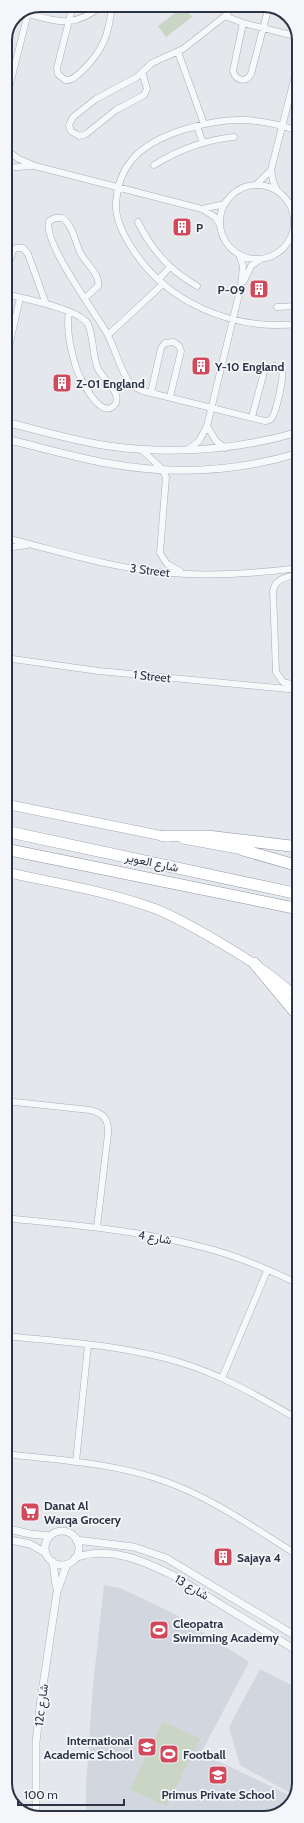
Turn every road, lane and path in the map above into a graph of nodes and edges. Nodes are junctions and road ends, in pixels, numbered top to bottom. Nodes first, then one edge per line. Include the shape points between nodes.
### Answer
1 (70, 12) edge
2 (93, 12) edge
3 (111, 12) edge
4 (229, 12) edge
5 (267, 12) edge
6 (33, 13) edge
7 (26, 16) edge
8 (225, 16) junction
9 (68, 22) junction
10 (243, 22) junction
11 (263, 27) junction
12 (291, 34) edge
13 (178, 52) junction
14 (142, 72) junction
15 (12, 75) edge
16 (292, 87) edge
17 (204, 124) junction
18 (197, 126) junction
19 (282, 126) junction
20 (292, 129) edge
21 (234, 137) dead end
22 (203, 143) junction
23 (12, 154) edge
24 (154, 165) dead end
25 (35, 166) junction
26 (12, 167) edge
27 (271, 170) junction
28 (256, 185) junction
29 (119, 188) junction
30 (276, 190) junction
31 (225, 204) junction
32 (292, 208) edge
33 (202, 209) junction
34 (138, 222) dead end
35 (220, 225) junction
36 (292, 235) edge
37 (290, 240) joint
38 (12, 253) edge
39 (239, 254) junction
40 (262, 259) junction
41 (170, 267) junction
42 (161, 282) junction
43 (197, 286) dead end
44 (241, 286) junction
45 (12, 296) edge
46 (20, 298) junction
47 (85, 298) junction
48 (46, 304) junction
49 (292, 306) edge
50 (277, 307) dead end
51 (69, 312) junction
52 (233, 320) junction
53 (292, 324) edge
54 (12, 333) edge
55 (108, 335) junction
56 (151, 393) junction
57 (170, 397) junction
58 (212, 407) junction
59 (252, 417) junction
60 (12, 424) edge
61 (207, 426) junction
62 (292, 434) edge
63 (12, 441) edge
64 (225, 448) junction
65 (141, 449) junction
66 (186, 451) junction
67 (292, 456) edge
68 (162, 469) junction
69 (12, 540) edge
70 (31, 544) junction
71 (12, 546) edge
72 (292, 569) edge
73 (197, 575) junction
74 (292, 576) edge
75 (12, 659) edge
76 (292, 684) edge
77 (292, 689) edge
78 (12, 805) edge
79 (12, 832) edge
80 (163, 836) junction
81 (292, 846) edge
82 (12, 850) edge
83 (243, 850) junction
84 (292, 860) edge
85 (292, 864) edge
86 (12, 874) edge
87 (292, 892) edge
88 (292, 908) edge
89 (254, 963) junction
90 (292, 992) edge
91 (292, 1009) edge
92 (12, 1102) edge
93 (12, 1219) edge
94 (97, 1228) junction
95 (267, 1271) junction
96 (292, 1281) edge
97 (12, 1337) edge
98 (88, 1345) junction
99 (222, 1378) junction
100 (292, 1416) edge
101 (12, 1455) edge
102 (76, 1462) junction
103 (12, 1530) edge
104 (50, 1536) junction
105 (12, 1540) edge
106 (76, 1540) junction
107 (292, 1552) edge
108 (46, 1553) junction
109 (76, 1558) junction
110 (52, 1562) junction
111 (67, 1564) junction
112 (56, 1592) junction
113 (292, 1632) edge
114 (292, 1648) edge
115 (36, 1811) edge

1 - 9 street
2 - 9 street via 87,17
3 - 9 street via 109,29 103,45 77,76 68,80 62,79 57,71
4 - 8 street
5 - 11 street
6 - 9 street
7 - 15 street
8 - 10 street
8 - 13 street
10 - 11 street
10 - 11 street via 233,71 235,77 241,80 247,79 251,74
11 - 12 street
13 - 14 street via 152,63
13 - 17 street
14 - 14 street via 147,89 144,95 116,110 86,134 79,136 71,131 69,125 73,117
16 - 19 street
17 - 18 street
17 - 19 street via 244,120
18 - 22 street
18 - 29 street via 164,138 135,156 126,168
19 - 20 street
19 - 27 street
21 - 22 street
22 - 24 street via 182,150
23 - 25 street
25 - 26 street
25 - 29 street
27 - 28 street
27 - 30 street
28 - 30 street
28 - 31 street via 238,190
29 - 33 street
29 - 42 street via 116,210 120,225 132,249
30 - 32 street via 286,198
31 - 33 street
31 - 35 street
33 - 35 street via 215,217
34 - 41 street via 149,243
35 - 39 street via 224,239
36 - 37 street
37 - 40 street via 278,253
38 - 48 street via 16,248 23,248 28,254
39 - 40 street
39 - 44 street via 243,266
40 - 44 street via 251,266
41 - 42 street
41 - 43 street
42 - 52 street via 197,306
42 - 55 street
44 - 52 street
45 - 46 street
46 - 48 street
46 - 54 street
47 - 47 street via 58,254 48,228 52,219 62,218 68,222 78,248 99,282 97,288
47 - 55 street
48 - 51 street
49 - 50 street
51 - 51 street via 68,334 79,377 101,407 111,408 116,403 117,396 100,373 88,325 82,316
52 - 53 street via 260,324
52 - 58 street
55 - 56 street via 130,383
56 - 57 street
56 - 57 street via 161,348 165,343 174,342 181,351
57 - 58 street
58 - 59 street
58 - 61 street
59 - 59 street via 264,372 270,367 278,367 283,376 272,418 265,421
60 - 65 street via 87,442
61 - 64 street via 216,441
61 - 66 street via 199,441
62 - 64 street
63 - 68 street via 111,464
64 - 66 street
65 - 66 street
65 - 68 street
67 - 68 street via 228,467
68 - 73 street via 166,477 160,549 162,557 174,569
69 - 70 street, 3 Street
70 - 71 street
70 - 73 street, 3 Street via 117,565
72 - 73 street, 3 Street via 250,574
74 - 76 street via 280,580 275,584 273,591 276,672 283,682
75 - 77 street, 1 Street via 99,671
78 - 80 main road
79 - 87 highway, شارع العوير
80 - 81 highway via 207,836
80 - 83 main road
82 - 88 highway, شارع العوير
83 - 84 main road
83 - 85 highway
86 - 89 main road via 107,894 156,910 202,932
89 - 90 main road
89 - 91 highway
92 - 94 street via 90,1110 105,1117 108,1134
93 - 94 street, شارع 4
94 - 95 street, شارع 4 via 156,1236 207,1248
95 - 96 street, شارع 4
95 - 99 street
97 - 98 street
98 - 99 street via 158,1356
98 - 102 street
99 - 100 street
101 - 102 street
102 - 107 street via 132,1471 180,1487
103 - 104 street
104 - 106 street via 62,1532 70,1534
104 - 108 street via 46,1544
105 - 108 street via 30,1544
106 - 109 street
106 - 113 street, شارع 13 via 134,1547 166,1558
108 - 110 street
109 - 111 street
109 - 114 street, شارع 13 via 94,1553 133,1558 174,1576
110 - 111 street
110 - 112 street, 12c شارع
111 - 112 street, 12c شارع
112 - 115 street, 12c شارع via 38,1722

